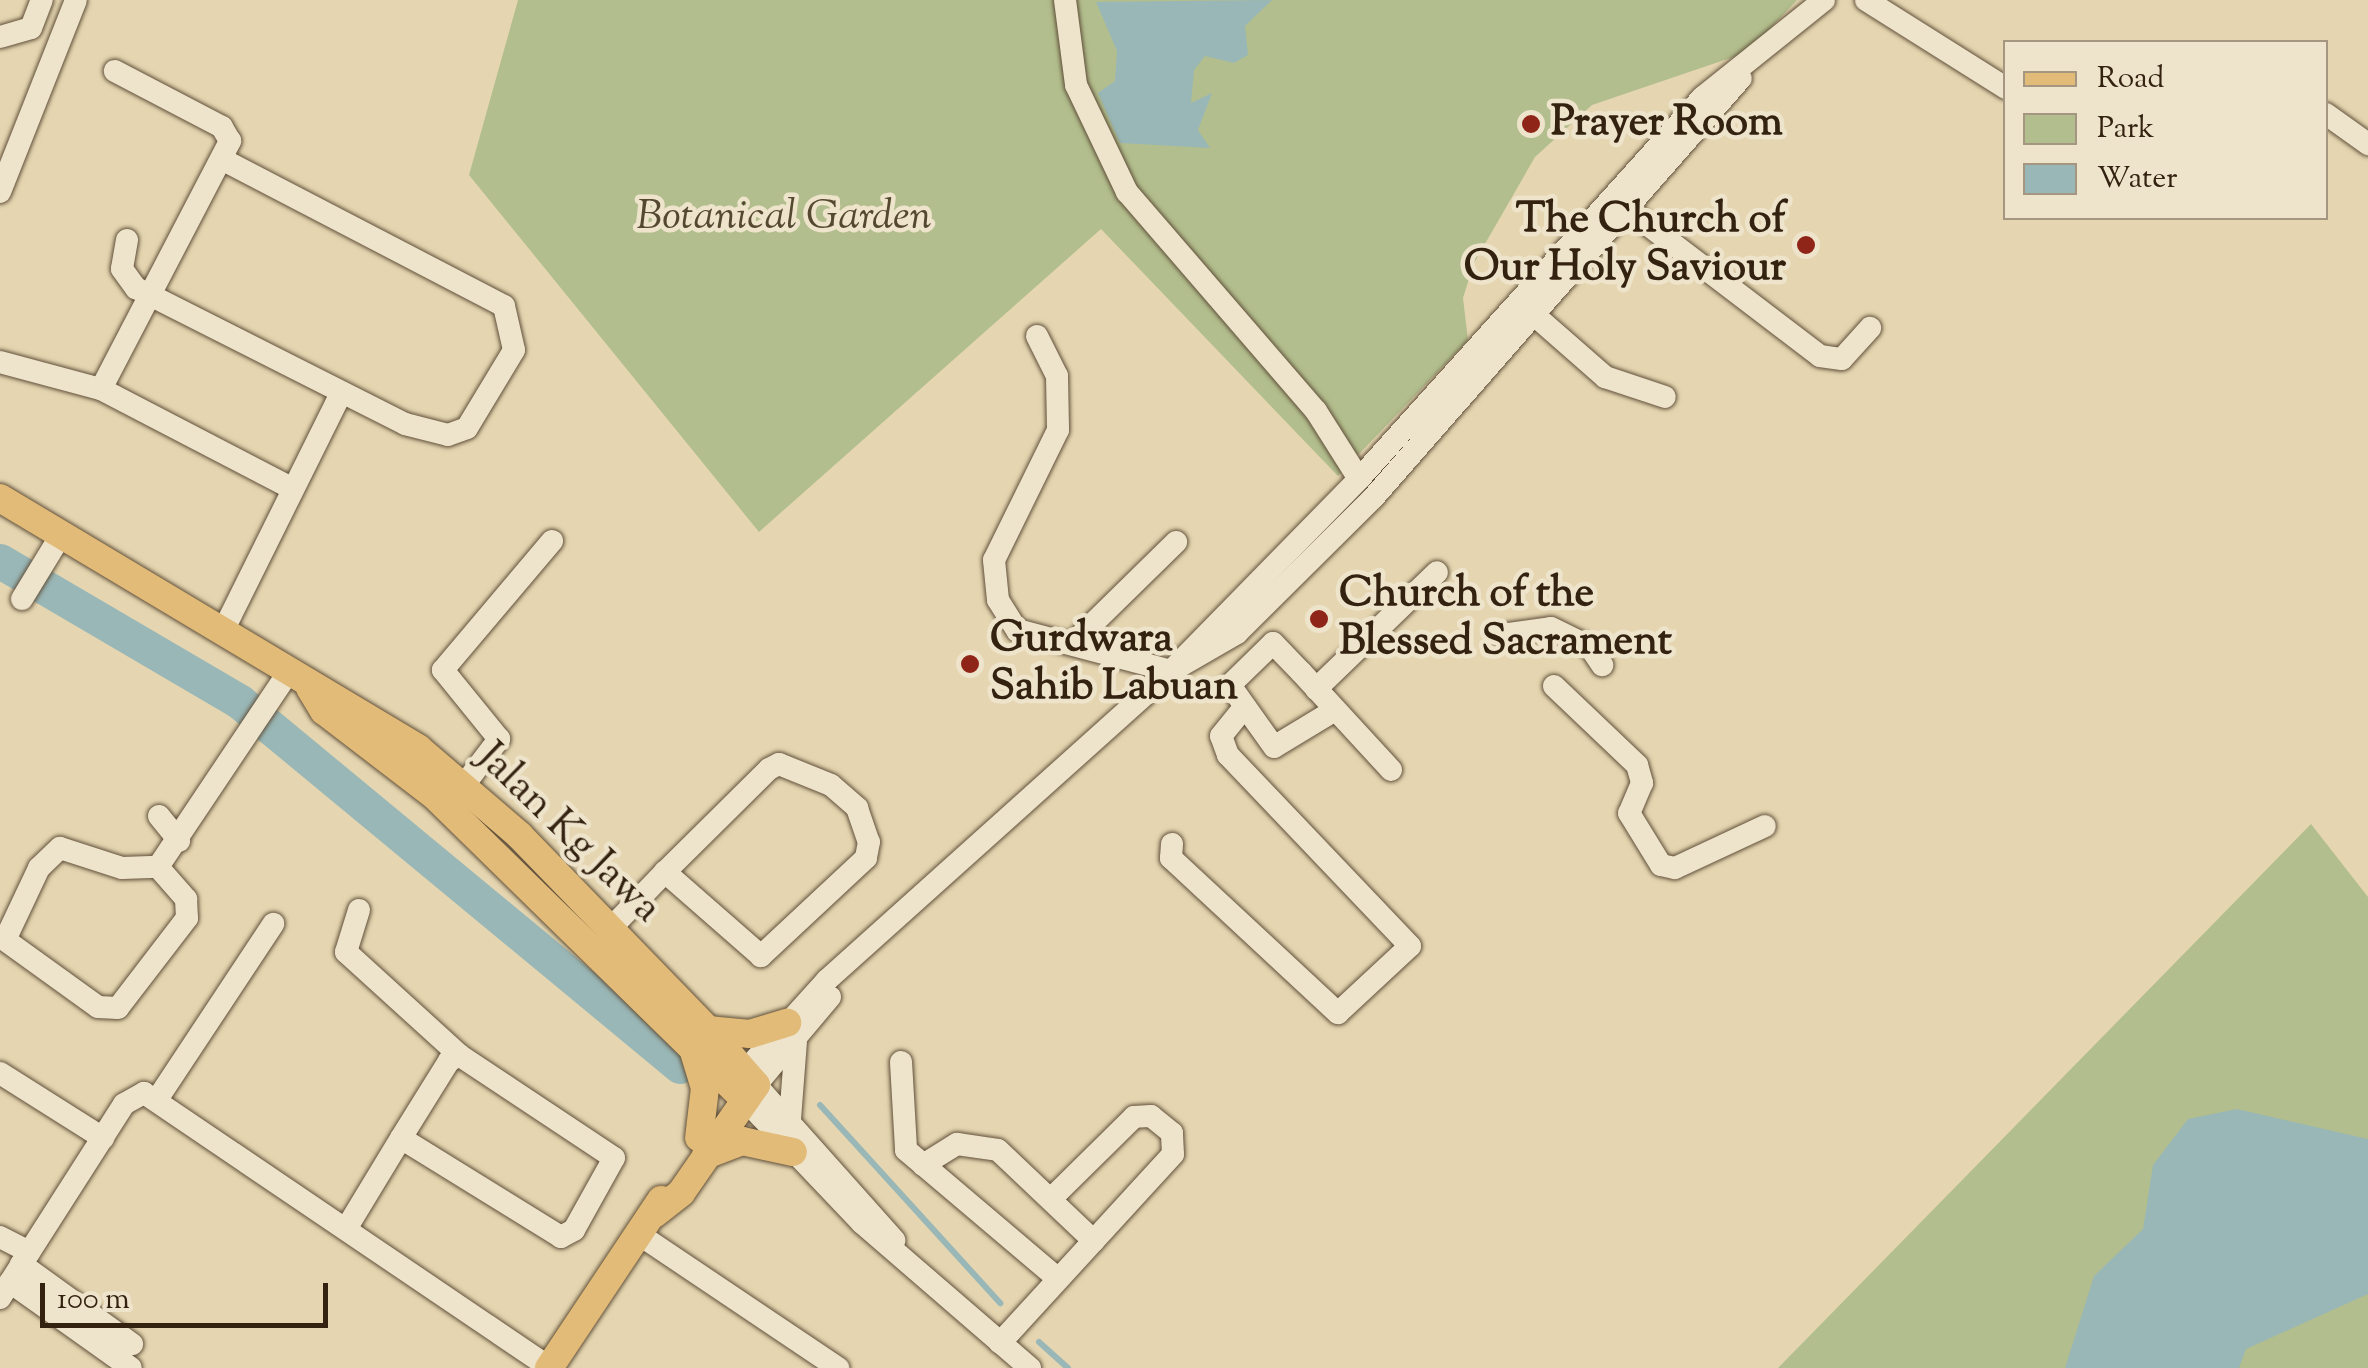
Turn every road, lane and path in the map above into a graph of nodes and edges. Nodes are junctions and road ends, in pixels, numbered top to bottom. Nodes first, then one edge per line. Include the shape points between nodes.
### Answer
1 (42, 0) edge
2 (76, 0) edge
3 (1065, 0) edge
4 (1824, 0) edge
5 (1866, 0) edge
6 (0, 37) edge
7 (115, 71) dead end
8 (2003, 86) edge
9 (2328, 115) edge
10 (2368, 144) edge
11 (6, 149) edge
12 (222, 159) junction
13 (0, 192) edge
14 (1618, 203) junction
15 (128, 240) dead end
16 (150, 295) junction
17 (1525, 308) junction
18 (1870, 328) dead end
19 (1037, 336) dead end
20 (0, 362) edge
21 (101, 389) junction
22 (341, 393) junction
23 (1665, 396) dead end
24 (1359, 479) junction
25 (293, 489) junction
26 (0, 498) edge
27 (552, 542) dead end
28 (1176, 542) dead end
29 (54, 546) junction
30 (1437, 572) dead end
31 (22, 599) dead end
32 (1221, 614) junction
33 (1238, 633) junction
34 (222, 634) junction
35 (1502, 635) dead end
36 (1074, 642) junction
37 (1218, 650) junction
38 (1256, 658) junction
39 (1602, 665) dead end
40 (1171, 671) junction
41 (1236, 676) junction
42 (299, 681) junction
43 (1554, 686) dead end
44 (1316, 689) junction
45 (1244, 708) junction
46 (1335, 710) junction
47 (1391, 770) dead end
48 (464, 785) junction
49 (159, 816) dead end
50 (1765, 826) dead end
51 (179, 840) junction
52 (1172, 844) dead end
53 (158, 867) junction
54 (665, 872) junction
55 (359, 910) dead end
56 (273, 924) dead end
57 (611, 928) junction
58 (793, 1028) junction
59 (701, 1040) junction
60 (459, 1055) junction
61 (901, 1062) dead end
62 (0, 1073) edge
63 (744, 1086) junction
64 (158, 1098) junction
65 (790, 1119) junction
66 (102, 1138) junction
67 (401, 1138) junction
68 (702, 1147) junction
69 (793, 1152) junction
70 (923, 1165) junction
71 (1052, 1198) junction
72 (349, 1224) junction
73 (647, 1224) junction
74 (0, 1236) edge
75 (1094, 1241) junction
76 (902, 1251) junction
77 (15, 1274) edge
78 (1058, 1278) junction
79 (1000, 1342) junction
80 (131, 1356) edge
81 (549, 1368) edge
82 (838, 1368) edge
83 (1030, 1368) edge

1 - 6 street via 32,28
2 - 11 street
3 - 24 street via 1076,86 1127,192 1316,411
4 - 14 street via 1750,64
5 - 8 street
7 - 12 street via 227,130
9 - 10 street
11 - 13 street
12 - 16 street
12 - 22 street via 486,290 514,326 514,350 466,428 430,433
14 - 17 street
14 - 18 street via 1820,356 1842,359
15 - 16 street via 126,280
16 - 21 street
16 - 22 street
17 - 23 street via 1605,377
17 - 24 street
17 - 33 street via 1373,498
19 - 36 street via 1057,376 1058,430 992,573 1017,630
20 - 21 street
21 - 25 street
22 - 25 street
24 - 32 street
25 - 34 street
26 - 29 main road, Jalan Kg Jawa
27 - 48 street via 443,670 499,739
28 - 36 street
29 - 31 street
29 - 34 main road, Jalan Kg Jawa
30 - 44 street
32 - 33 street
32 - 40 street
33 - 37 street
33 - 38 street
34 - 42 main road, Jalan Kg Jawa
35 - 39 street via 1550,628 1590,647
36 - 40 street
37 - 40 street
37 - 41 street
38 - 41 street
38 - 44 street via 1274,643
40 - 58 street via 860,954
41 - 45 street via 1230,686
42 - 48 main road, Jalan Kg Jawa via 333,693
42 - 51 street via 268,705
42 - 59 main road, Jalan Kg Jawa
43 - 50 street via 1637,765 1642,783 1629,813 1661,865 1675,868
44 - 46 street
45 - 46 street via 1280,748
45 - 52 street via 1221,736 1228,755 1410,946 1338,1013 1171,858
46 - 47 street
48 - 57 main road, Jalan Kg Jawa
49 - 51 street
51 - 53 street
53 - 53 street via 122,868 60,848 39,868 5,940 98,1007 118,1008 187,918 186,899
54 - 54 street via 779,764 830,785 857,808 869,842 866,858 761,956
54 - 57 street
55 - 60 street via 346,952
56 - 64 street
57 - 59 main road, Jalan Kg Jawa
58 - 59 main road
58 - 63 street
58 - 65 street
59 - 63 main road, Jalan Kg Jawa
59 - 68 main road
60 - 67 street
60 - 67 street via 611,1150 611,1169 574,1230 548,1233
61 - 70 street via 899,1128
62 - 66 street
63 - 65 street
63 - 68 main road
63 - 69 street
64 - 66 street via 133,1096
64 - 72 street
65 - 76 street
66 - 77 street
67 - 72 street
68 - 69 main road via 742,1141
68 - 73 main road
69 - 76 street
70 - 71 street via 957,1144 986,1145
70 - 78 street
71 - 75 street
71 - 75 street via 1119,1127 1134,1117 1164,1121 1172,1154
72 - 81 street
73 - 81 main road
73 - 82 street
74 - 77 street
75 - 78 street
76 - 79 street
77 - 80 street
78 - 79 street
79 - 83 street

